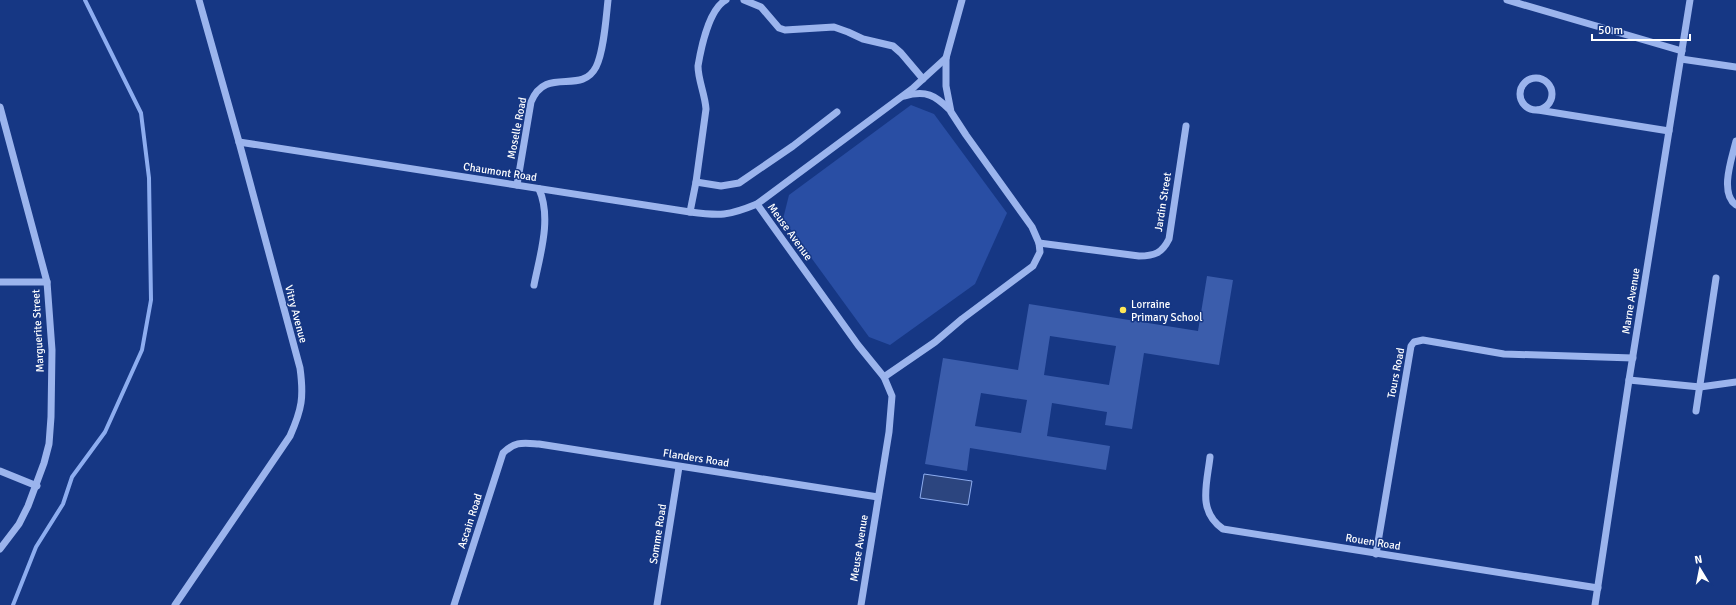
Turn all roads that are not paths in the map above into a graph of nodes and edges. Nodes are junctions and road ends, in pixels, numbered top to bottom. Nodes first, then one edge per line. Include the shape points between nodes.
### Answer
1 (200, 0) edge
2 (608, 0) edge
3 (726, 0) edge
4 (744, 0) edge
5 (962, 0) edge
6 (1508, 0) edge
7 (1690, 0) edge
8 (1682, 51) junction
9 (946, 58) junction
10 (1681, 59) junction
11 (1736, 67) edge
12 (924, 80) junction
13 (900, 97) junction
14 (0, 107) edge
15 (1538, 110) junction
16 (837, 112) dead end
17 (951, 112) junction
18 (1186, 126) dead end
19 (1669, 130) junction
20 (1736, 141) edge
21 (239, 142) junction
22 (696, 182) junction
23 (517, 185) junction
24 (538, 189) junction
25 (757, 204) junction
26 (1736, 205) edge
27 (690, 212) junction
28 (1039, 243) junction
29 (1716, 278) dead end
30 (0, 282) edge
31 (47, 282) junction
32 (534, 285) dead end
33 (1633, 358) junction
34 (884, 377) junction
35 (1629, 380) junction
36 (1736, 382) edge
37 (1700, 387) junction
38 (1696, 412) dead end
39 (510, 445) joint
40 (1210, 457) dead end
41 (678, 467) junction
42 (0, 471) edge
43 (37, 486) junction
44 (878, 497) junction
45 (0, 549) edge
46 (1376, 554) junction
47 (1598, 588) junction
48 (175, 605) edge
49 (454, 605) edge
50 (657, 605) edge
51 (861, 605) edge
52 (1595, 605) edge

1 - 21 street, Vitry Avenue
2 - 23 street, Moselle Road via 600,55 590,75 578,81 551,83 543,86 534,95
3 - 22 street via 711,18 698,66 706,109
4 - 12 street via 761,7 779,28 785,30 834,27 863,39 893,46
5 - 9 street, Meuse Avenue
6 - 8 street
7 - 8 street, Marne Avenue
8 - 10 street, Marne Avenue
9 - 12 street, Meuse Avenue
9 - 17 street, Meuse Avenue via 946,86
10 - 11 street
10 - 19 street, Marne Avenue
12 - 13 street, Meuse Avenue
13 - 17 street, Meuse Avenue via 921,93 933,96
13 - 25 street, Meuse Avenue
14 - 31 street, Marguerite Street
15 - 15 street via 1527,108 1521,99 1521,88 1524,83 1534,79 1543,80 1552,92 1547,105
15 - 19 street
16 - 22 street via 739,183 721,186
17 - 28 street, Meuse Avenue via 1032,227
18 - 28 street, Jardin Street via 1169,239 1158,253 1139,256
19 - 33 street, Marne Avenue
20 - 26 street via 1727,181 1729,196
21 - 23 street, Chaumont Road
21 - 48 street, Vitry Avenue via 300,368 302,405 290,436
22 - 27 street
23 - 24 street, Chaumont Road
24 - 27 street, Chaumont Road
24 - 32 street via 543,198 545,215
25 - 27 street, Chaumont Road via 727,215
25 - 34 street, Meuse Avenue via 858,345
28 - 34 street via 1040,252 1033,266 935,342
29 - 37 street
30 - 31 street
31 - 43 street, Marguerite Street via 52,350 51,417 49,444
33 - 35 street, Marne Avenue
33 - 46 street, Tours Road via 1504,354 1423,340 1414,342 1411,346
34 - 44 street, Meuse Avenue via 892,396
35 - 37 street
35 - 47 street, Marne Avenue
36 - 37 street
37 - 38 street
39 - 41 street, Flanders Road via 539,444
39 - 49 street, Ascain Road via 503,453
40 - 46 street, Rouen Road via 1206,506 1216,524 1224,529
41 - 44 street, Flanders Road
41 - 50 street, Somme Road
42 - 43 street
43 - 45 street, Marguerite Street via 19,524
44 - 51 street, Meuse Avenue
46 - 47 street, Rouen Road
47 - 52 street, Marne Avenue

